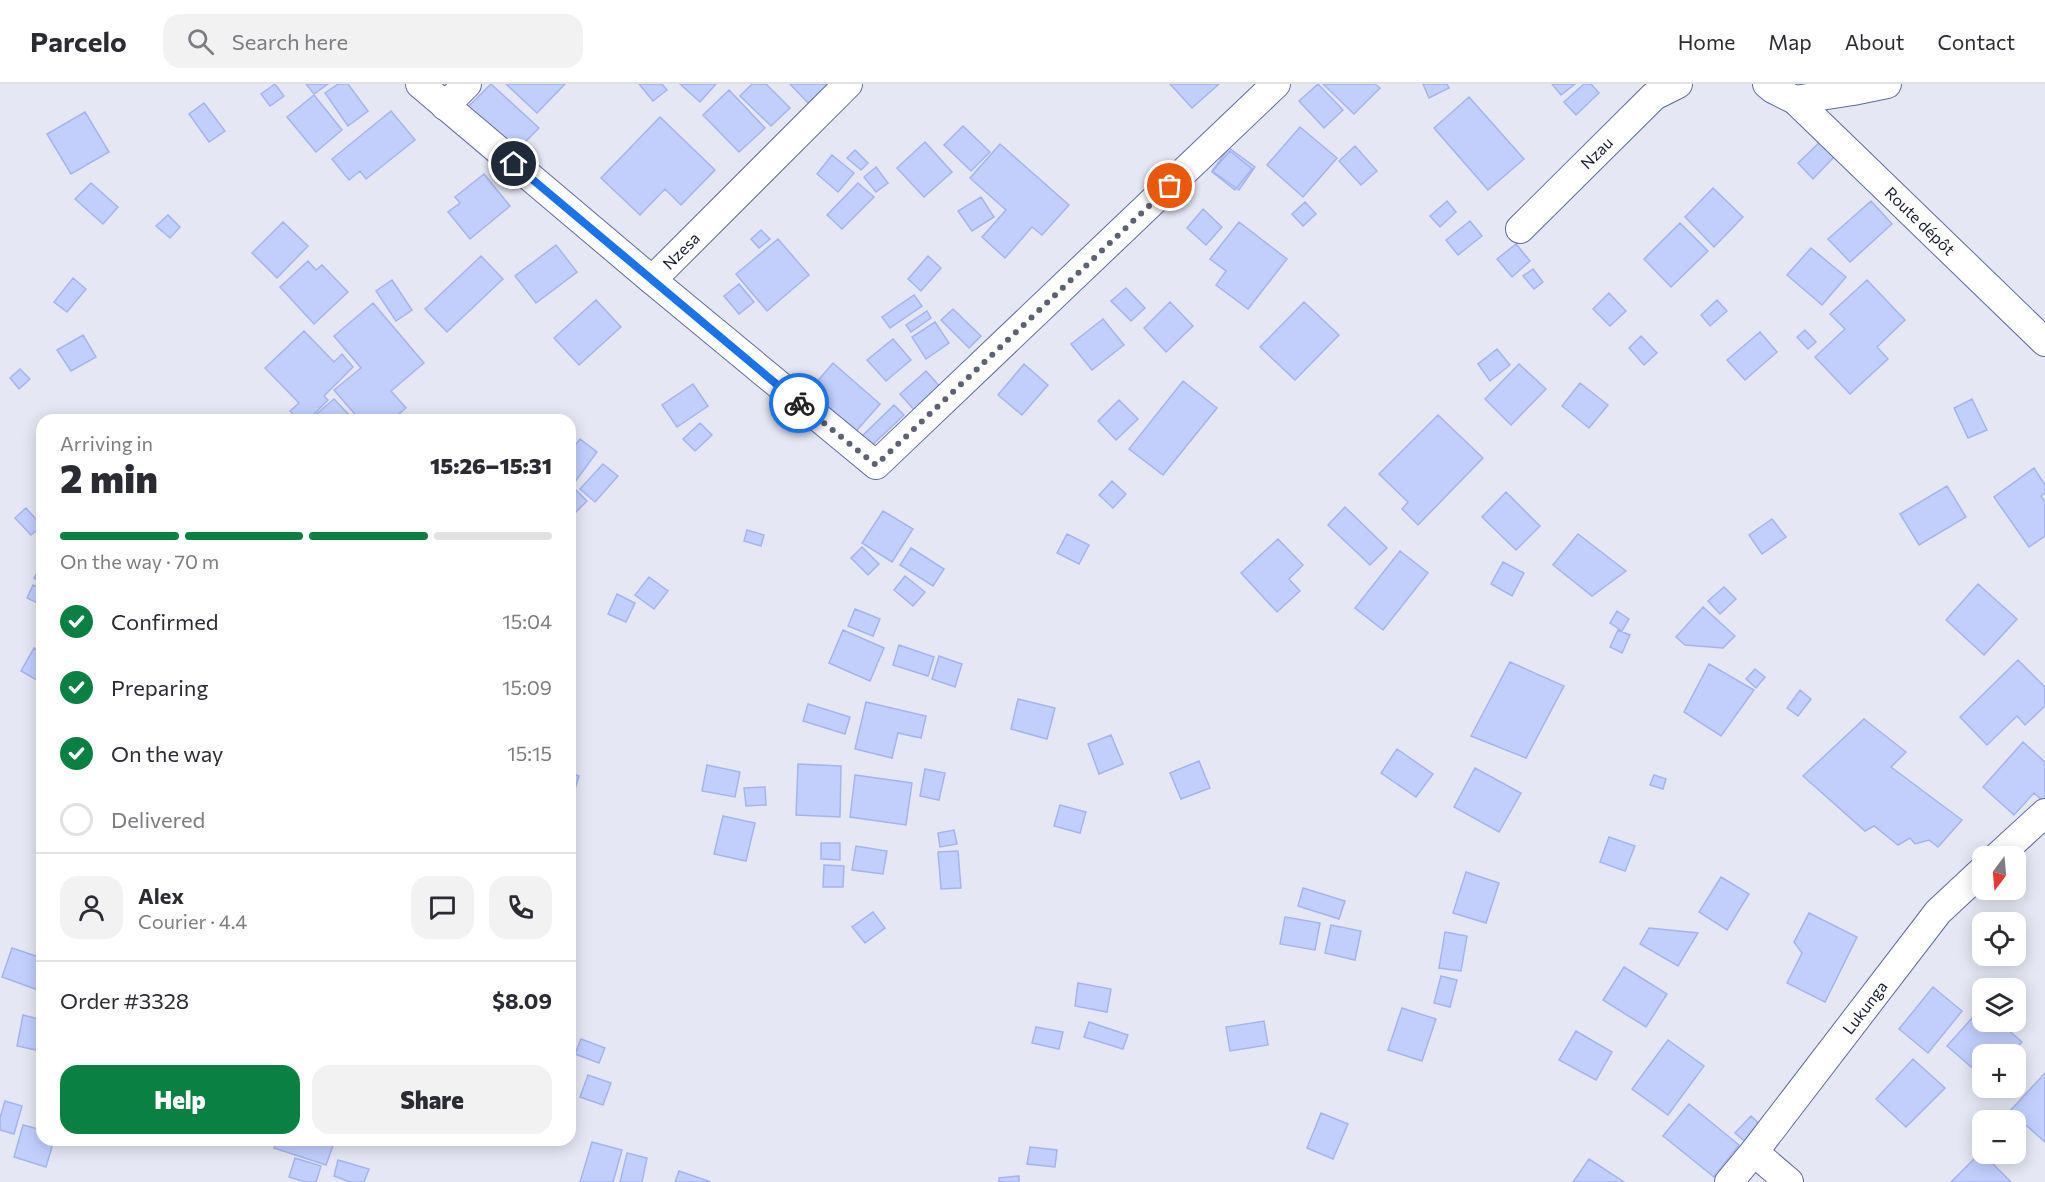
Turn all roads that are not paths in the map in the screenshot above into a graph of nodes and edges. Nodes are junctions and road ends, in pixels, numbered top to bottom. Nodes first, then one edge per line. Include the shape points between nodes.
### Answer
1 (420, 84) edge
2 (466, 84) edge
3 (848, 84) edge
4 (1276, 84) edge
5 (1678, 84) edge
6 (1767, 84) edge
7 (1887, 84) edge
8 (1795, 100) junction
9 (445, 106) junction
10 (1520, 230) dead end
11 (652, 280) junction
12 (2045, 342) edge
13 (2045, 813) edge
14 (2009, 846) edge
15 (1972, 880) edge
16 (1754, 1152) junction
17 (1729, 1182) edge
18 (1789, 1182) edge

1 - 9 street, Nzesa
2 - 9 street
3 - 11 street, Nzesa
4 - 11 street via 876,465
5 - 10 street, Nzau via 1654,96
6 - 8 street
7 - 8 street
8 - 12 street, Route dépôt
9 - 11 street, Nzesa
13 - 14 street
15 - 16 street, Lukunga via 1938,912
16 - 17 street, Lukunga
16 - 18 street

